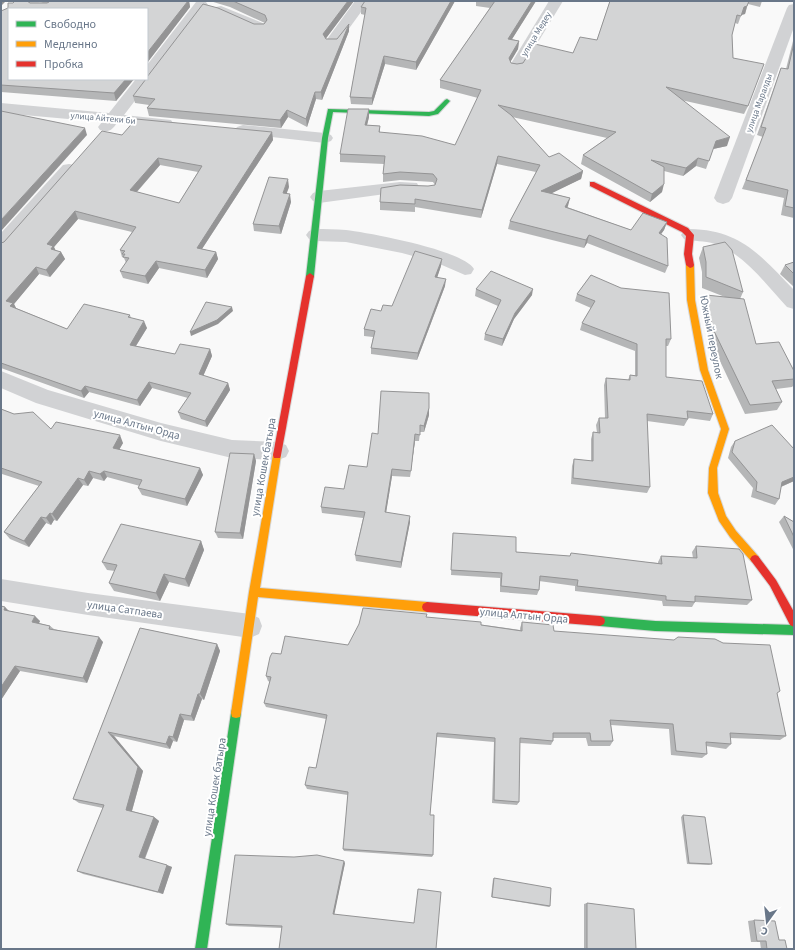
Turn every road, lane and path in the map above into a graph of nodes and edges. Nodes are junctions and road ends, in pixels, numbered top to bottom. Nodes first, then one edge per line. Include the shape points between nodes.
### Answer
1 (28, 1) edge
2 (362, 1) edge
3 (556, 1) edge
4 (195, 3) edge
5 (41, 8) edge
6 (794, 8) edge
7 (260, 27) edge
8 (332, 42) edge
9 (516, 67) edge
10 (148, 74) edge
11 (143, 80) edge
12 (448, 100) dead end
13 (1, 108) edge
14 (113, 119) junction
15 (180, 125) edge
16 (227, 129) edge
17 (325, 138) junction
18 (94, 141) edge
19 (80, 158) edge
20 (592, 184) dead end
21 (427, 188) edge
22 (319, 197) junction
23 (723, 198) dead end
24 (315, 235) junction
25 (690, 235) junction
26 (1, 244) edge
27 (465, 269) dead end
28 (794, 302) edge
29 (1, 379) edge
30 (278, 451) junction
31 (1, 590) edge
32 (254, 592) junction
33 (794, 622) edge
34 (250, 626) junction
35 (794, 630) edge
36 (201, 949) edge

1 - 5 street
2 - 8 street
3 - 9 street, улица Медеу
4 - 7 street via 225,11
4 - 10 street
6 - 23 street, улица Маралды
11 - 14 street
12 - 17 street, улица Кошек батыра via 436,114 330,110
13 - 14 street, улица Айтеки би
14 - 15 street, улица Айтеки би
14 - 18 street
16 - 17 street
17 - 22 street, улица Кошек батыра
19 - 26 street
20 - 25 street via 685,230
21 - 22 street via 400,187
22 - 24 street, улица Кошек батыра
24 - 27 street via 346,236 402,247 442,257
24 - 30 street, улица Кошек батыра
25 - 28 street via 702,234 720,238 737,246
25 - 33 street, Южный переулок via 688,254 691,300 704,370 725,429 718,444 712,470 714,500 729,529 759,562
29 - 30 street, улица Алтын Орда via 43,397 161,432 232,449
30 - 32 street, улица Кошек батыра
31 - 34 street, улица Сатпаева
32 - 34 street, улица Кошек батыра
32 - 35 street, улица Алтын Орда via 655,626
34 - 36 street, улица Кошек батыра

